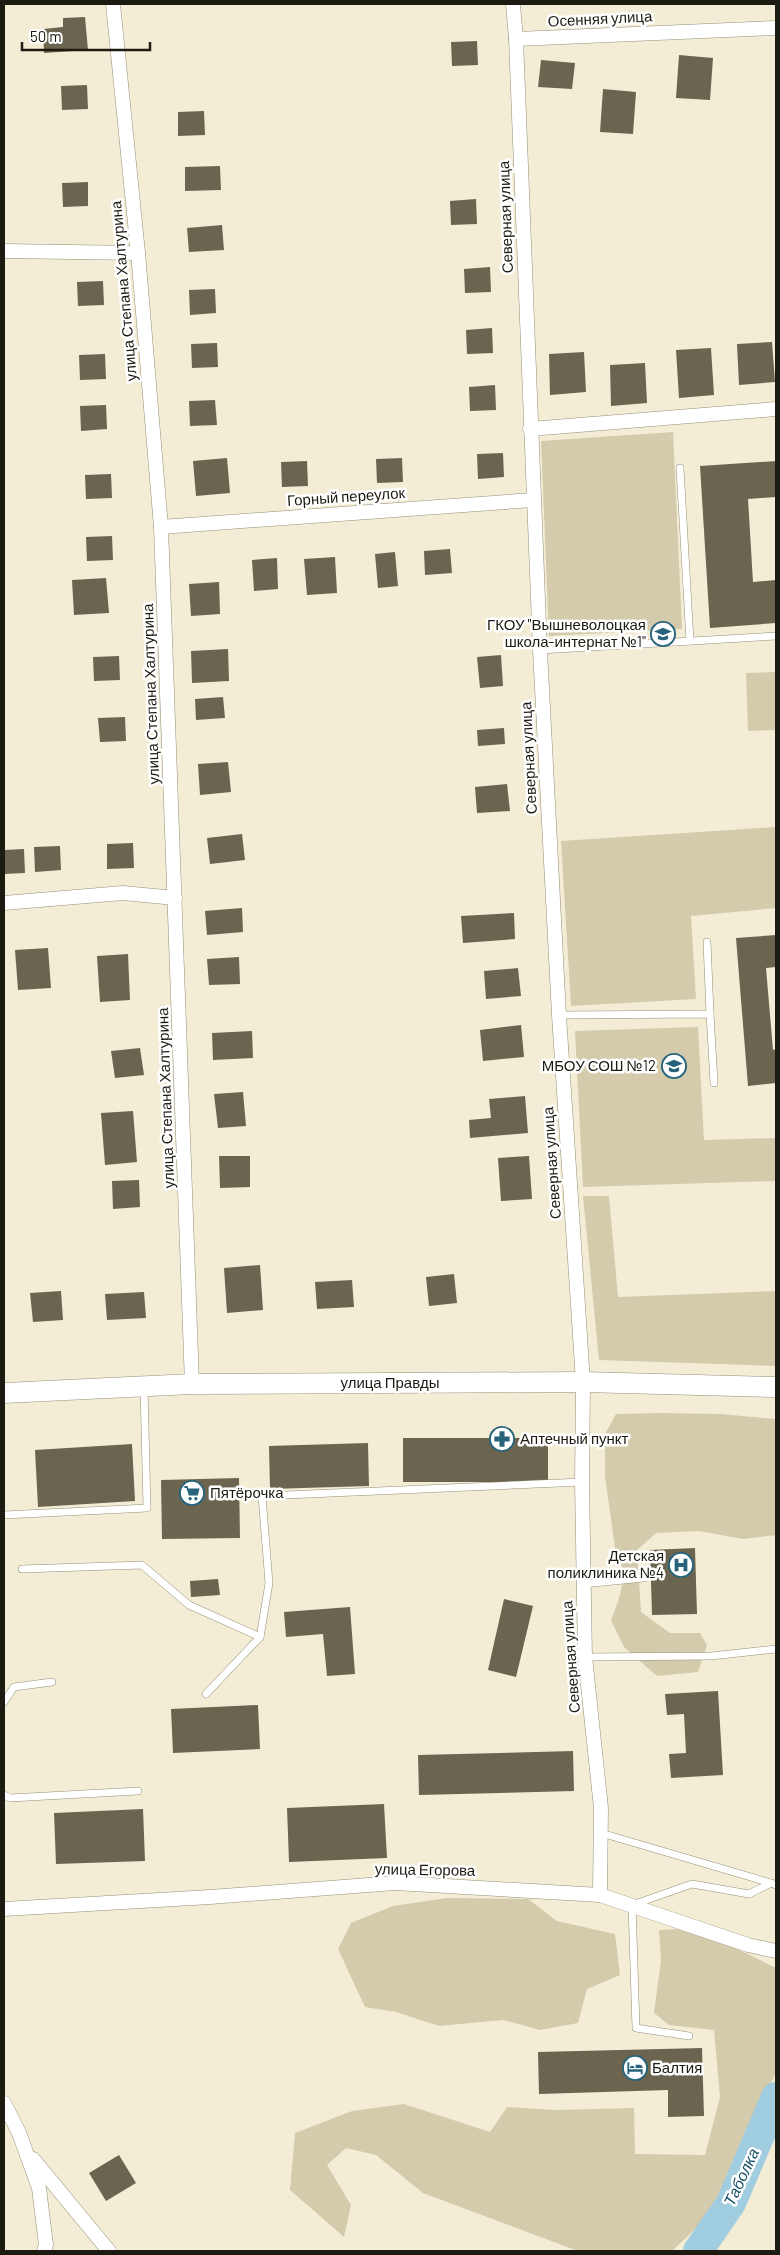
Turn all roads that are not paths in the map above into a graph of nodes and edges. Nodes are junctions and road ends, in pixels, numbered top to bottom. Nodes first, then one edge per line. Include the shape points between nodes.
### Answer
1 (113, 4) edge
2 (513, 4) edge
3 (776, 28) edge
4 (516, 39) junction
5 (4, 251) edge
6 (138, 253) junction
7 (776, 409) edge
8 (530, 429) junction
9 (680, 468) dead end
10 (533, 500) junction
11 (161, 527) junction
12 (776, 636) edge
13 (690, 641) junction
14 (540, 650) junction
15 (176, 898) junction
16 (4, 903) edge
17 (706, 942) dead end
18 (710, 1014) junction
19 (559, 1015) junction
20 (714, 1084) dead end
21 (583, 1382) junction
22 (192, 1384) junction
23 (144, 1387) junction
24 (776, 1387) edge
25 (4, 1393) edge
26 (582, 1482) junction
27 (4, 1515) edge
28 (22, 1569) dead end
29 (644, 1578) dead end
30 (583, 1584) junction
31 (260, 1637) junction
32 (776, 1649) edge
33 (585, 1657) junction
34 (52, 1682) dead end
35 (206, 1694) dead end
36 (4, 1702) edge
37 (138, 1791) dead end
38 (4, 1795) edge
39 (601, 1832) junction
40 (774, 1884) edge
41 (600, 1894) junction
42 (632, 1906) junction
43 (4, 1909) edge
44 (776, 1951) edge
45 (689, 2036) dead end
46 (4, 2103) edge
47 (24, 2149) junction
48 (44, 2251) edge
49 (109, 2251) edge

1 - 6 street, улица Степана Халтурина
2 - 4 street, Северная улица
3 - 4 street, Осенняя улица
4 - 8 street, Северная улица
5 - 6 street
6 - 11 street, улица Степана Халтурина
7 - 8 street
8 - 10 street, Северная улица
9 - 13 lane
10 - 11 street, Горный переулок
10 - 14 street, Северная улица
11 - 15 street, улица Степана Халтурина
12 - 13 lane
13 - 14 lane
14 - 19 street, Северная улица
15 - 16 street via 123,892
15 - 22 street, улица Степана Халтурина
17 - 18 lane
18 - 19 lane
18 - 20 lane
19 - 21 street, Северная улица
21 - 22 street, улица Правды
21 - 24 street, улица Правды
21 - 26 street, Северная улица
22 - 23 street, улица Правды
23 - 25 street, улица Правды
23 - 27 lane via 147,1508
26 - 30 street, Северная улица
26 - 31 lane via 262,1496 269,1583
28 - 31 lane via 142,1565 188,1605
29 - 30 lane
30 - 33 street, Северная улица
31 - 35 lane
32 - 33 lane via 710,1656
33 - 39 street, Северная улица
34 - 36 lane via 14,1687
37 - 38 lane via 10,1798
39 - 40 lane
39 - 41 street, Северная улица
40 - 42 lane via 749,1894 692,1884
41 - 42 street, улица Егорова
41 - 43 street, улица Егорова via 396,1883
42 - 44 street, улица Егорова via 748,1945
42 - 45 lane via 636,2028
46 - 47 street
47 - 48 street via 39,2188
47 - 49 street

